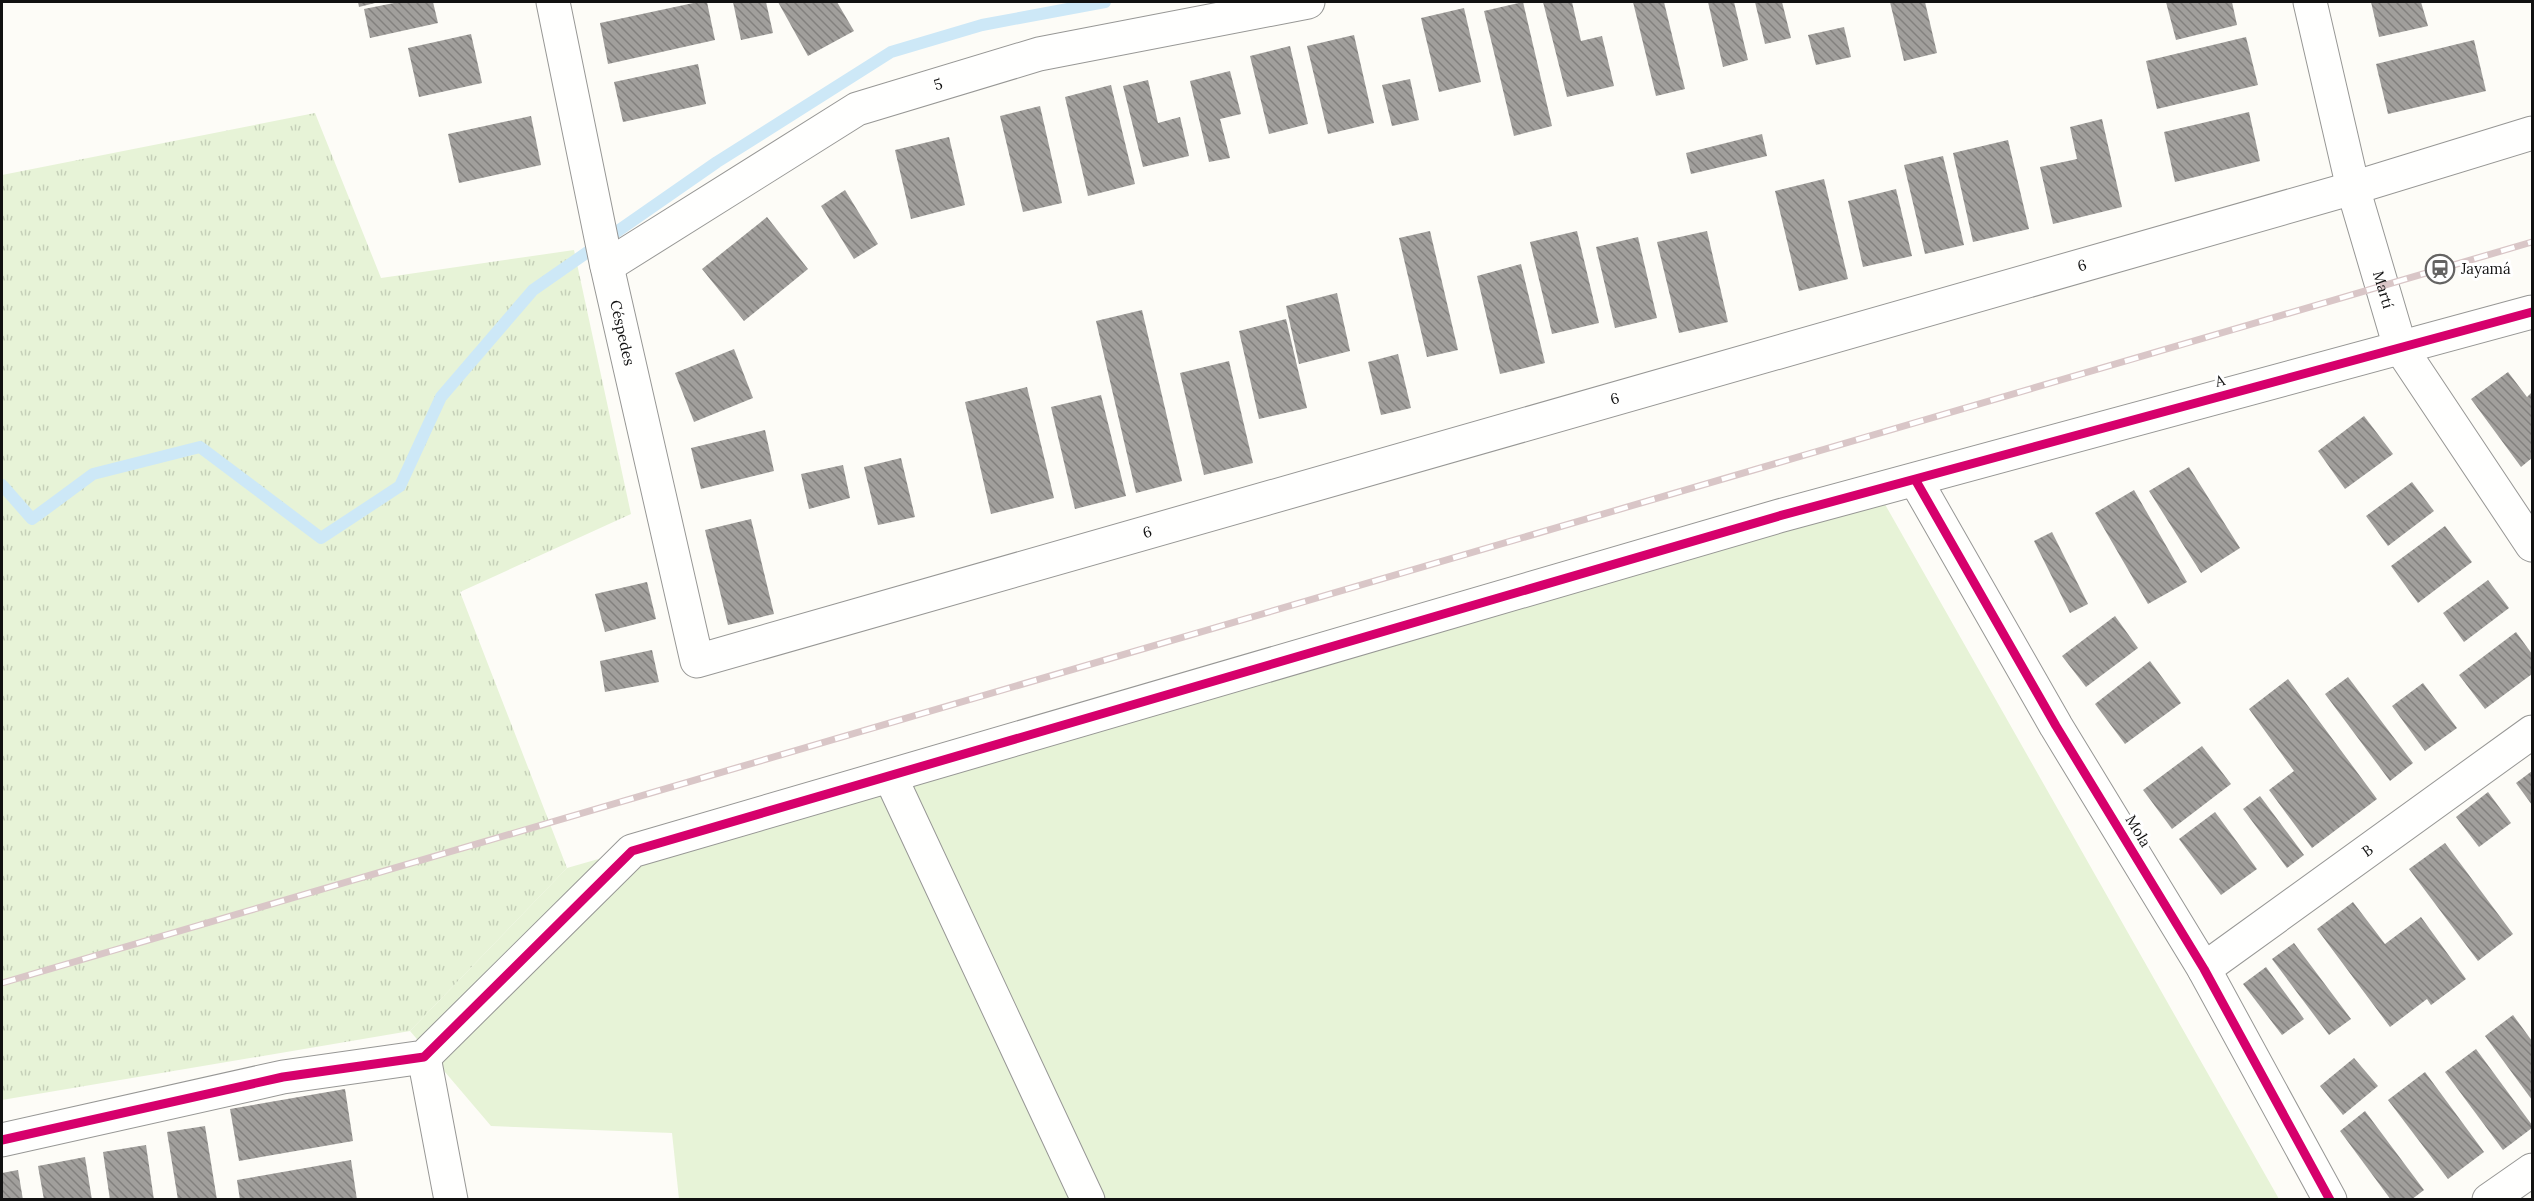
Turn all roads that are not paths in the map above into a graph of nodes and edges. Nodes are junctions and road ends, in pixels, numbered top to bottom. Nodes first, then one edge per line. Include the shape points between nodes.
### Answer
1 (553, 2) edge
2 (1308, 2) edge
3 (2310, 2) edge
4 (2532, 133) edge
5 (2353, 188) junction
6 (607, 264) junction
7 (2532, 312) edge
8 (2400, 347) junction
9 (1916, 481) junction
10 (2532, 545) edge
11 (697, 661) joint
12 (2532, 732) edge
13 (890, 776) junction
14 (2204, 969) junction
15 (424, 1057) junction
16 (2, 1140) edge
17 (2532, 1170) edge
18 (451, 1200) edge
19 (1088, 1200) edge
20 (2330, 1200) edge
21 (2489, 1200) edge

1 - 6 street, Céspedes
2 - 6 street, 5 via 1039,54 857,109
3 - 5 street, Martí
4 - 5 street, 6
5 - 8 street, Martí
5 - 11 street, 6
6 - 11 street, Céspedes
7 - 8 street, A
8 - 9 street, A
8 - 10 street, Martí
9 - 13 street, A via 1779,516
9 - 14 street, Mola via 2056,726
12 - 14 street, B
13 - 15 street, A via 632,851
13 - 19 street
14 - 20 street, Mola
15 - 16 street via 283,1077
15 - 18 street
17 - 21 street

